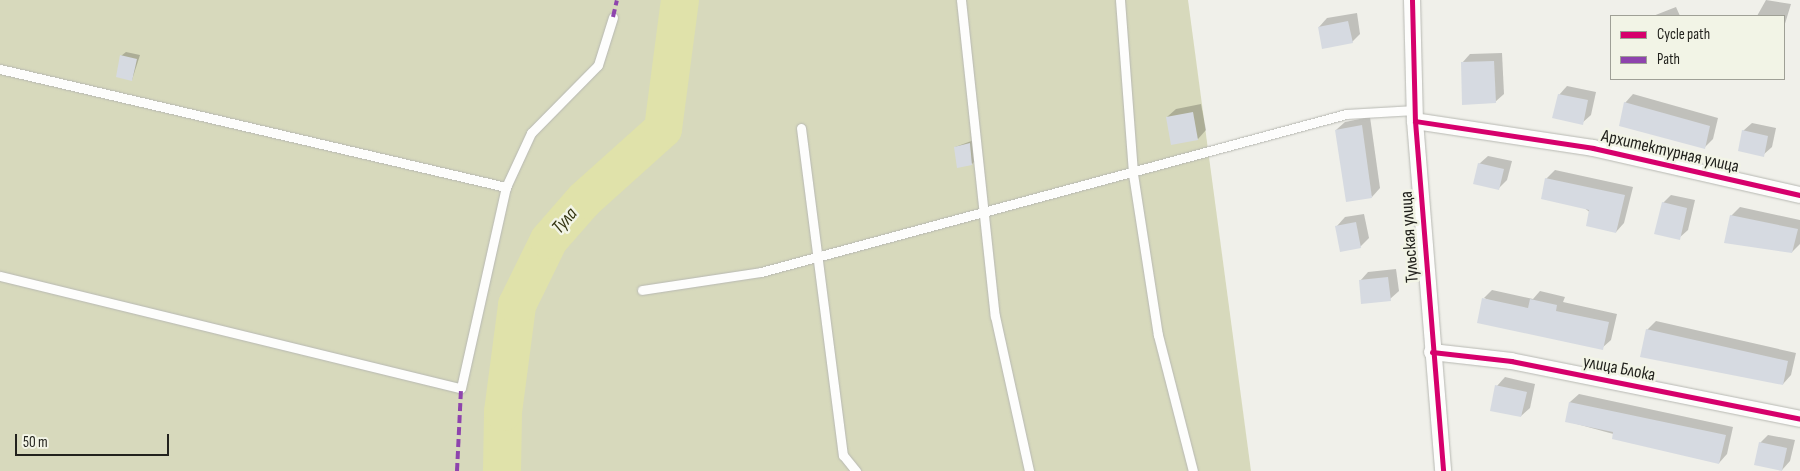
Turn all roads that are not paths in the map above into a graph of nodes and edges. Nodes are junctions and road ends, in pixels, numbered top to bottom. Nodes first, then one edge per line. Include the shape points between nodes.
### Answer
1 (961, 0) edge
2 (1120, 0) edge
3 (1412, 0) edge
4 (613, 17) dead end
5 (0, 69) edge
6 (1415, 115) junction
7 (800, 128) dead end
8 (1133, 174) junction
9 (506, 187) junction
10 (1800, 196) edge
11 (987, 213) junction
12 (816, 258) junction
13 (0, 276) edge
14 (642, 290) dead end
15 (1432, 352) junction
16 (1800, 418) edge
17 (856, 471) edge
18 (1029, 471) edge
19 (1193, 471) edge
20 (1443, 471) edge

1 - 11 lane
2 - 8 lane
3 - 6 street, Тульская улица
4 - 9 lane via 598,65 531,133
5 - 9 lane
6 - 8 lane via 1346,114
6 - 10 street, Архитектурная улица via 1593,148
6 - 15 street, Тульская улица
7 - 12 lane
8 - 11 lane
8 - 19 lane via 1158,335
9 - 13 lane via 461,388
11 - 12 lane
11 - 18 lane via 995,316
12 - 14 lane via 761,272
12 - 17 lane via 843,455
15 - 16 street, улица Блока via 1511,361
15 - 20 street, Тульская улица

